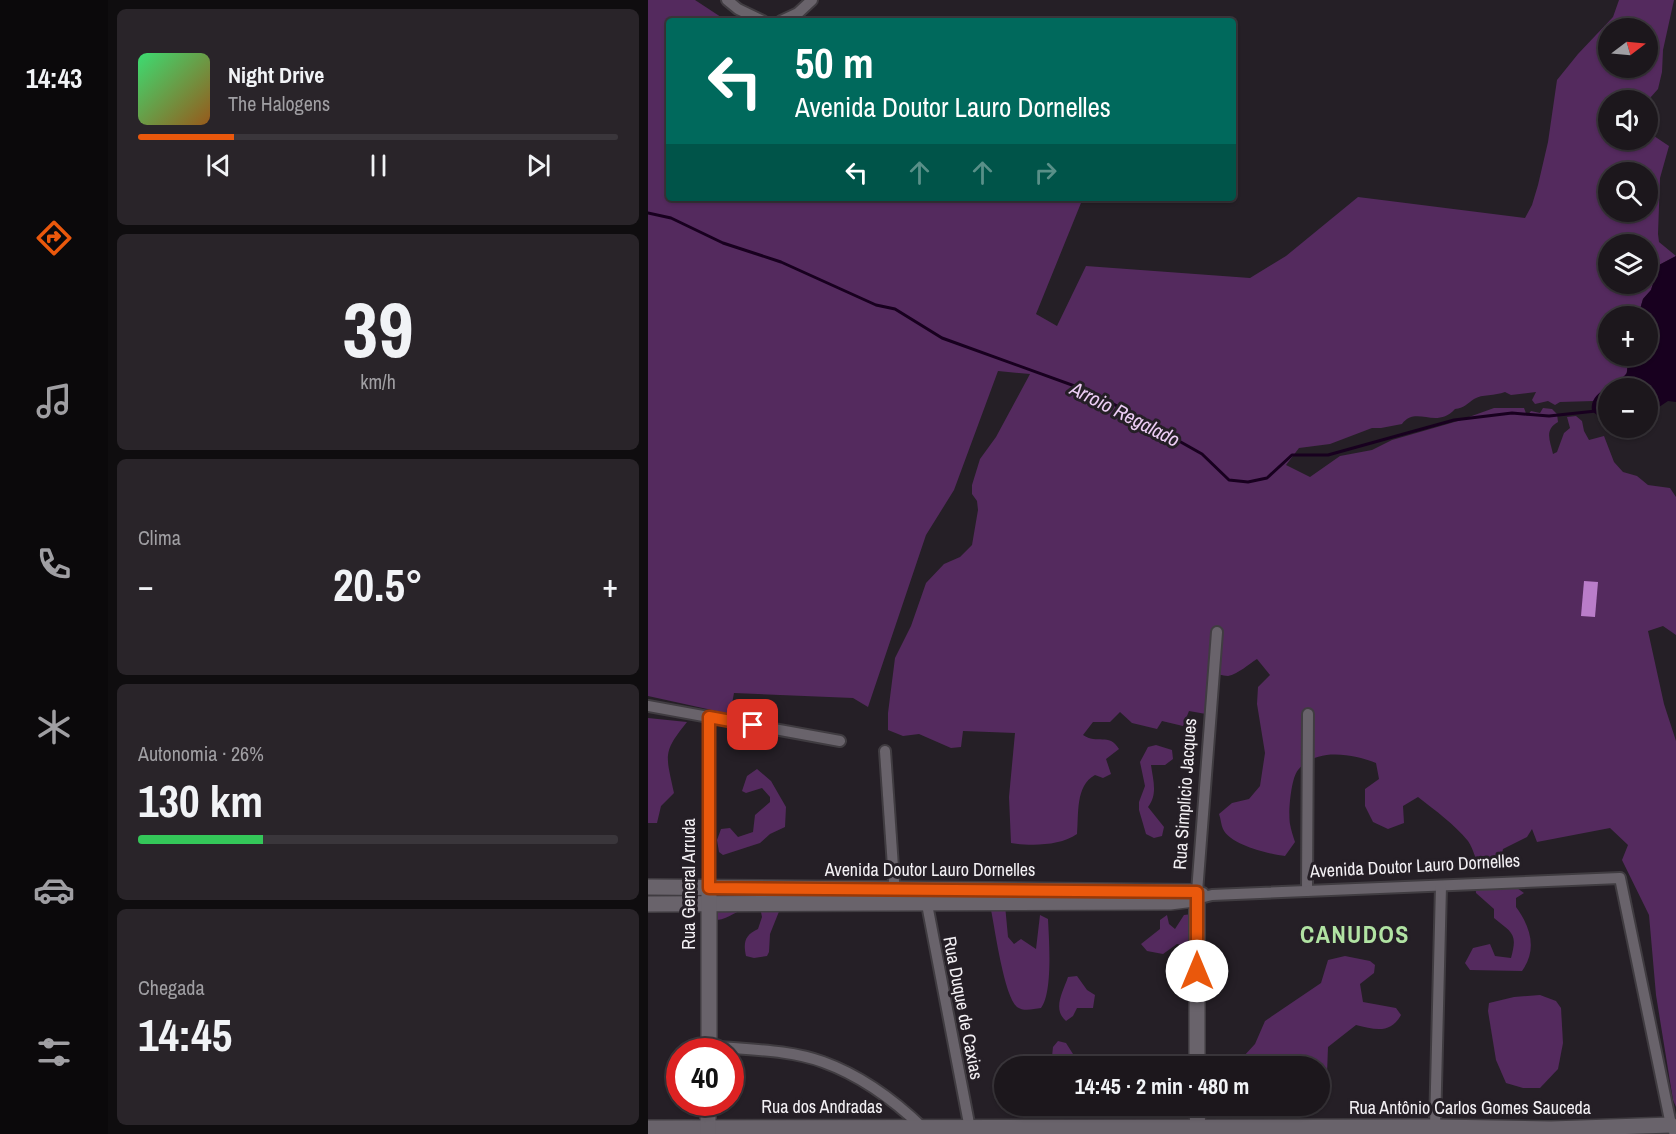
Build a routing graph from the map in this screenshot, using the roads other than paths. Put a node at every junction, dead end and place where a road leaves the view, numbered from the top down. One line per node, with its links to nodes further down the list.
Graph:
1 (727, 0): 3 (street)
2 (812, 0): 4 (street)
3 (757, 18)
4 (787, 18)
5 (1217, 632): 16 (street, Rua Simplicio Jacques)
6 (648, 706): 8 (street)
7 (1308, 714): 13 (street)
8 (709, 717): 9 (street); 14 (street, Rua General Arruda)
9 (840, 741)
10 (885, 751): 17 (street)
11 (1441, 886): 13 (street, Avenida Doutor Lauro Dornelles); 24 (street); 28 (street, Avenida Doutor Lauro Dornelles)
12 (648, 887): 14 (street, Avenida Doutor Lauro Dornelles)
13 (1307, 891): 16 (street, Avenida Doutor Lauro Dornelles)
14 (709, 895): 17 (street, Avenida Doutor Lauro Dornelles); 18 (street, Avenida Doutor Lauro Dornelles); 19 (street, Rua General Arruda)
15 (926, 895): 16 (street, Avenida Doutor Lauro Dornelles); 17 (street, Avenida Doutor Lauro Dornelles); 29 (street, Rua Duque de Caxias)
16 (1202, 895): 21 (street, Rua Simplicio Jacques)
17 (895, 896)
18 (648, 904)
19 (709, 1038)
20 (744, 1051): 26 (street)
21 (1197, 1056)
22 (1197, 1116): 30 (street)
23 (888, 1127): 26 (street, Rua dos Andradas); 27 (street, Rua dos Andradas); 32 (street)
24 (1435, 1127): 30 (street, Rua Antônio Carlos Gomes Sauceda); 31 (street, Rua Antônio Carlos Gomes Sauceda)
25 (648, 1128): 27 (street, Rua dos Andradas)
26 (923, 1128): 29 (street, Rua dos Andradas)
27 (708, 1130)
28 (1673, 1130): 31 (street, Rua Antônio Carlos Gomes Sauceda)
29 (970, 1131): 30 (street, Rua Antônio Carlos Gomes Sauceda)
30 (1198, 1131)
31 (1551, 1132)
32 (903, 1134)

